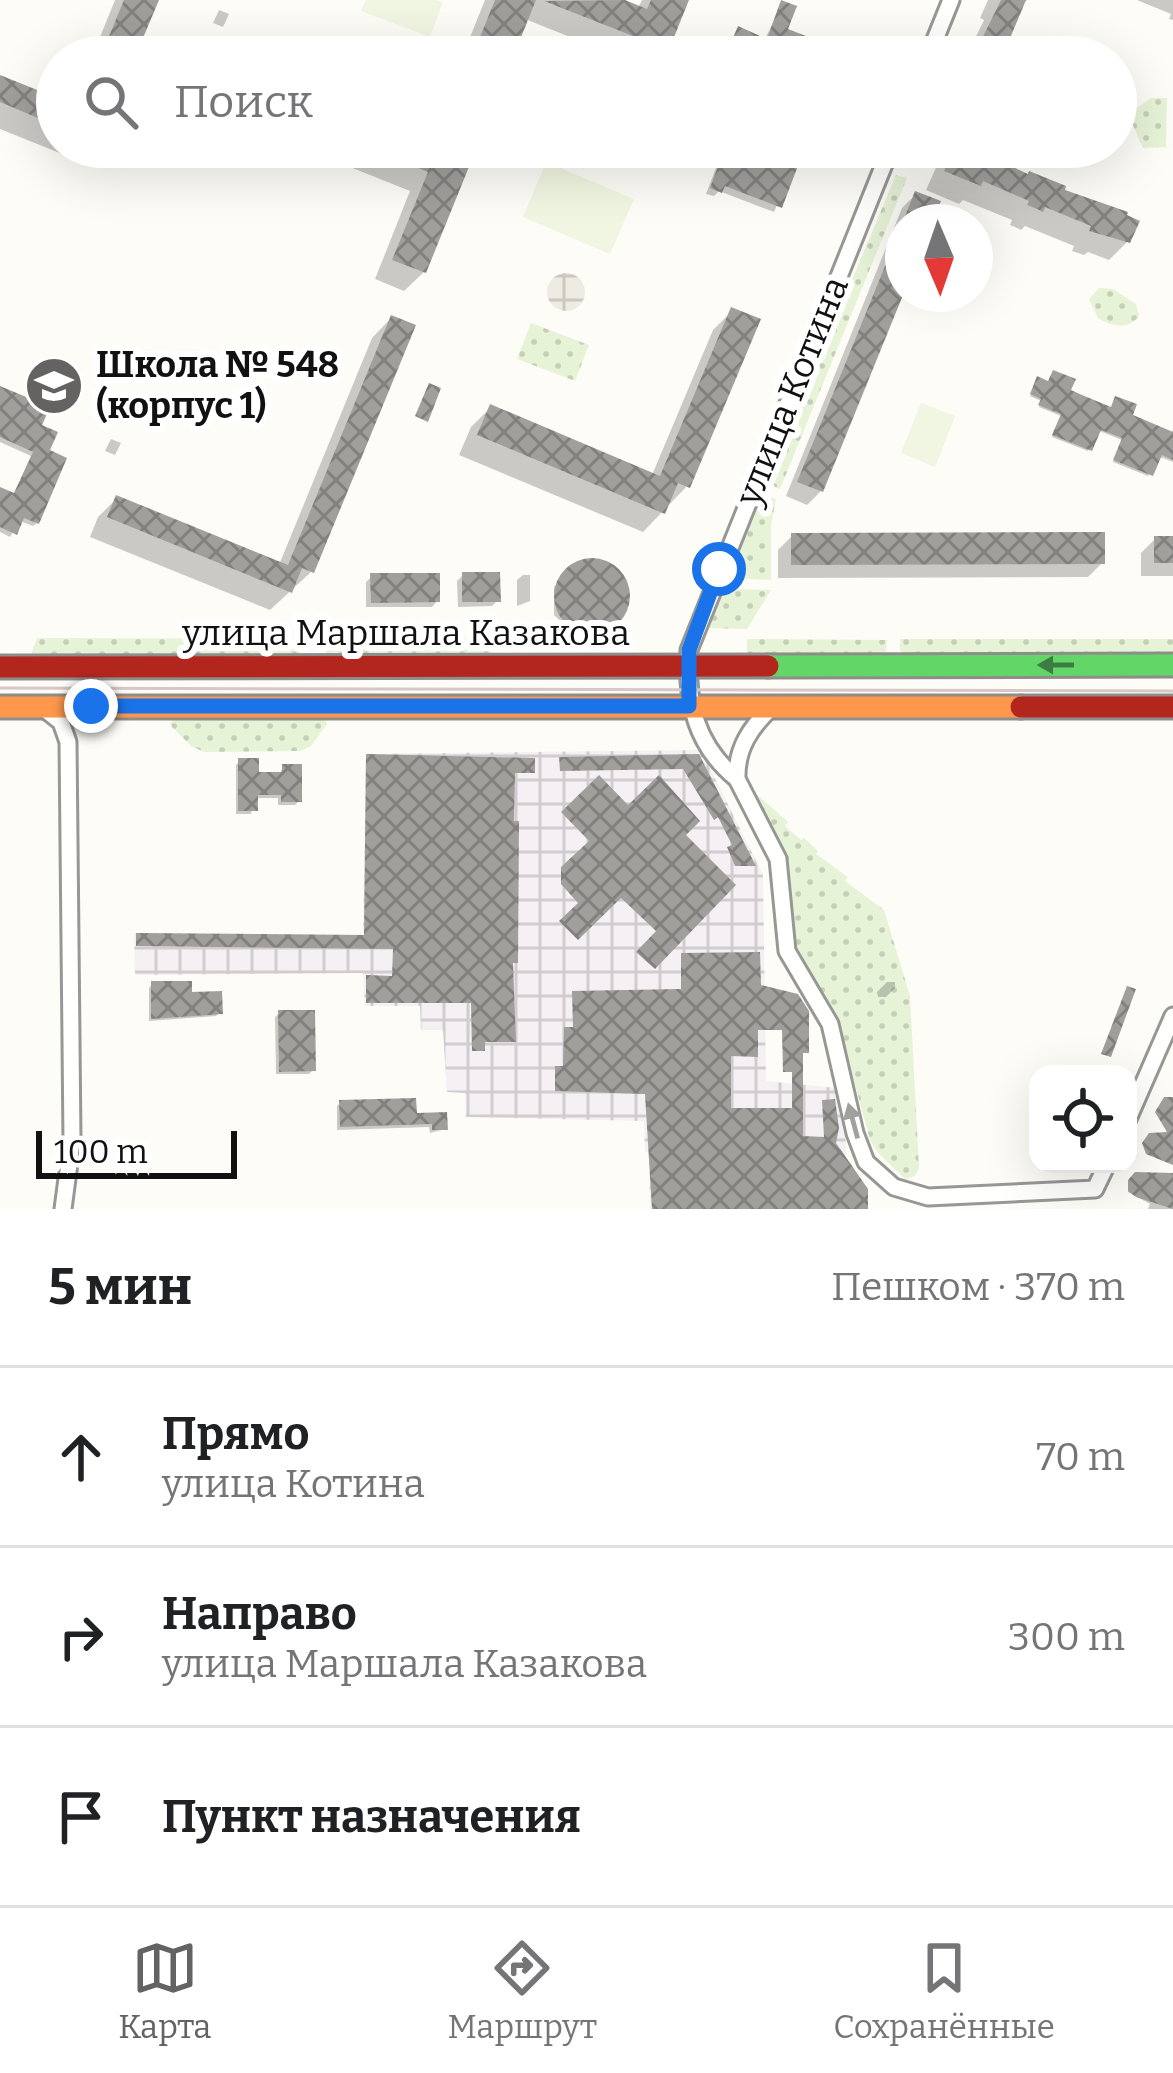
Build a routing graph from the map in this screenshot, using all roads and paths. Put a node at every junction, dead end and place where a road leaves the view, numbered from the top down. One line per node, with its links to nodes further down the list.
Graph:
1 (951, 0): 2 (street)
2 (936, 36)
3 (882, 168): 5 (street, улица Котина)
4 (1173, 664): 5 (main road, улица Маршала Казакова, one-way to 5)
5 (688, 666): 6 (main road, улица Маршала Казакова); 10 (street, улица Котина)
6 (0, 667)
7 (0, 706): 8 (main road, улица Маршала Казакова)
8 (42, 706): 9 (main road, улица Маршала Казакова); 13 (street)
9 (91, 706): 10 (main road, улица Маршала Казакова); 13 (street)
10 (689, 706): 11 (main road, улица Маршала Казакова); 14 (street)
11 (772, 706): 12 (main road, улица Маршала Казакова); 14 (street)
12 (1173, 707)
13 (68, 742): 18 (street)
14 (737, 778): 17 (street, one-way to 14)
15 (1173, 1016): 16 (street)
16 (1137, 1098)
17 (1103, 1173)
18 (63, 1209)

